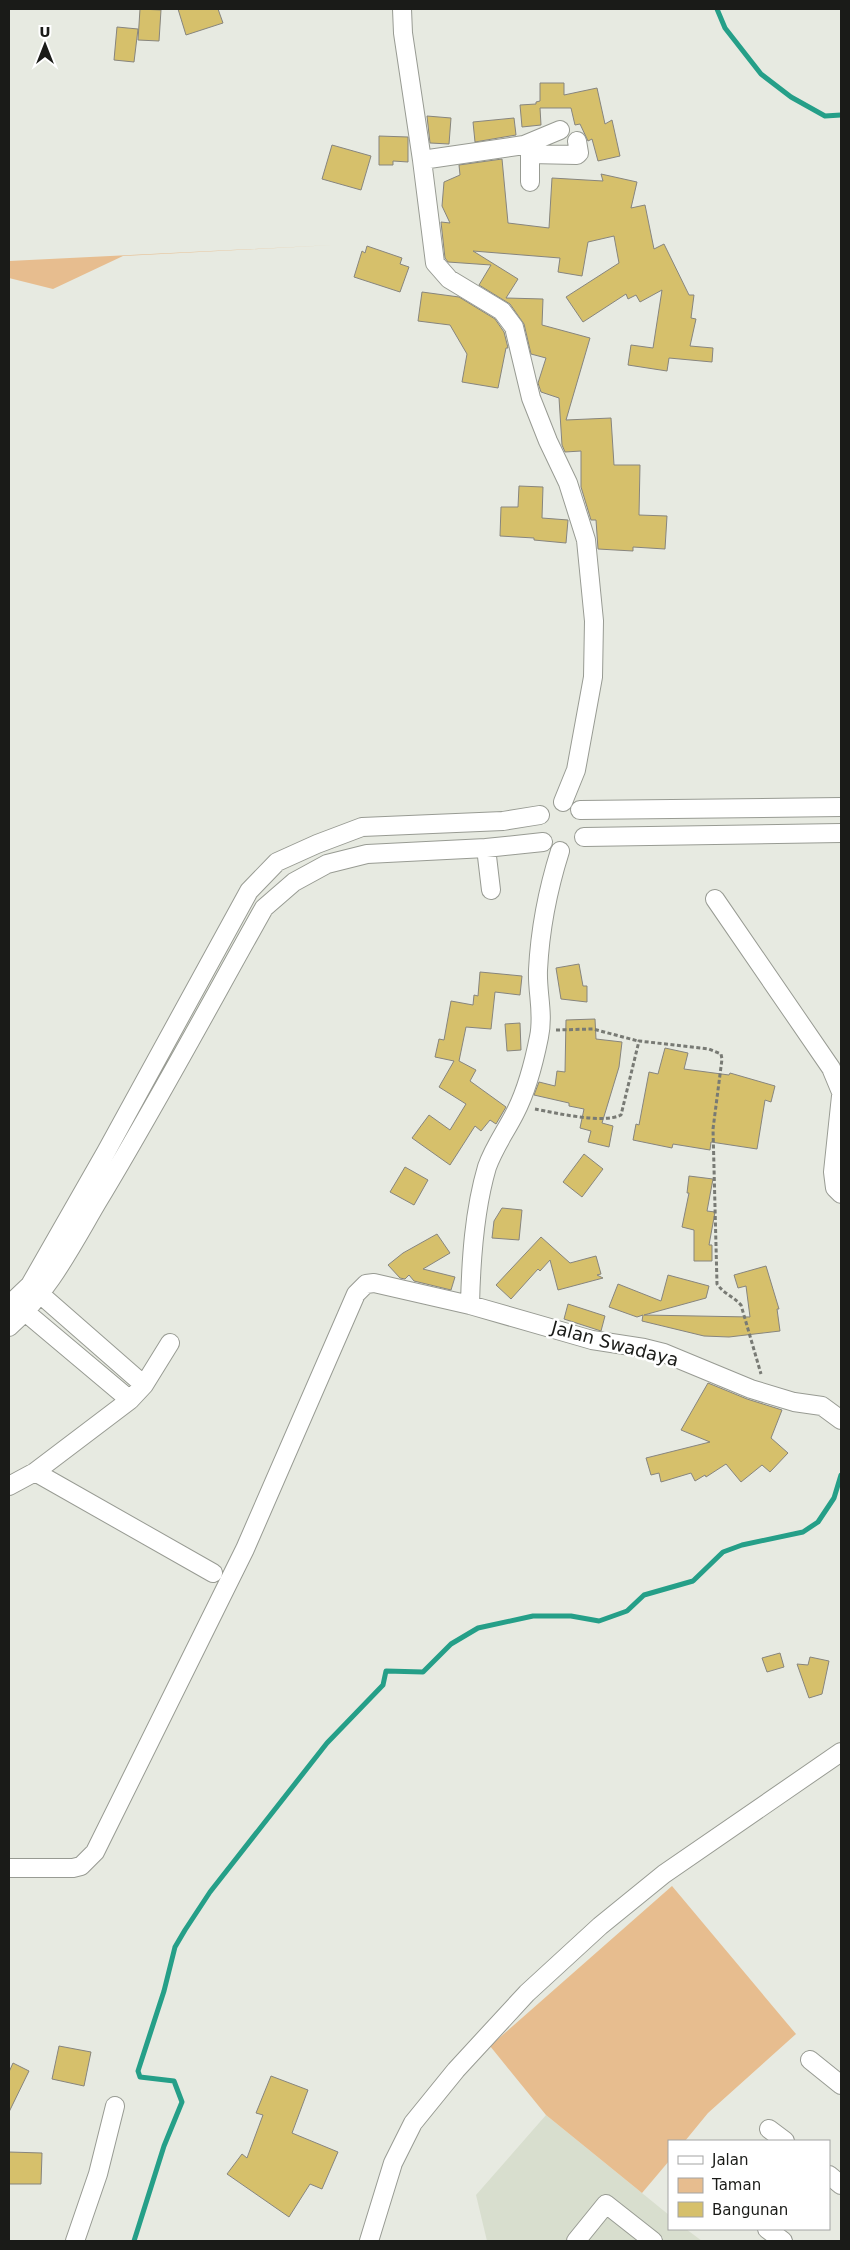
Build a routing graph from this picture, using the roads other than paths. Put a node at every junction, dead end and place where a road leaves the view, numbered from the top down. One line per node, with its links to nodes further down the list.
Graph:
1 (402, 9): 5 (street)
2 (560, 130): 4 (street)
3 (577, 141): 4 (street)
4 (530, 149): 5 (street); 6 (street)
5 (422, 160): 7 (street)
6 (530, 182)
7 (563, 802): 9 (street); 10 (street)
8 (841, 807): 9 (street)
9 (580, 810): 12 (street)
10 (540, 816): 13 (street); 20 (street)
11 (841, 833): 12 (street)
12 (584, 837): 15 (street)
13 (543, 842): 14 (street); 15 (street)
14 (486, 848): 16 (street); 21 (street)
15 (560, 851): 24 (street)
16 (491, 890)
17 (715, 899): 18 (street)
18 (841, 1092)
19 (841, 1096): 22 (street)
20 (106, 1152): 21 (street); 23 (street)
21 (122, 1162): 23 (street)
22 (841, 1194)
23 (34, 1290): 25 (street); 28 (street)
24 (470, 1305): 30 (street, Jalan Swadaya); 35 (street, Jalan Swadaya)
25 (16, 1306): 26 (street); 29 (street)
26 (9, 1327)
27 (170, 1343): 28 (street)
28 (144, 1384): 29 (street)
29 (130, 1400): 31 (street)
30 (840, 1418)
31 (35, 1472): 32 (street); 33 (street)
32 (9, 1486)
33 (213, 1573)
34 (841, 1752): 45 (street)
35 (9, 1868)
36 (810, 2060): 37 (street)
37 (841, 2085)
38 (115, 2106): 44 (street)
39 (769, 2129): 40 (street)
40 (783, 2140)
41 (830, 2177): 42 (street)
42 (841, 2185)
43 (768, 2230): 48 (street)
44 (75, 2241)
45 (369, 2241)
46 (576, 2241): 47 (street)
47 (653, 2241)
48 (783, 2241)

